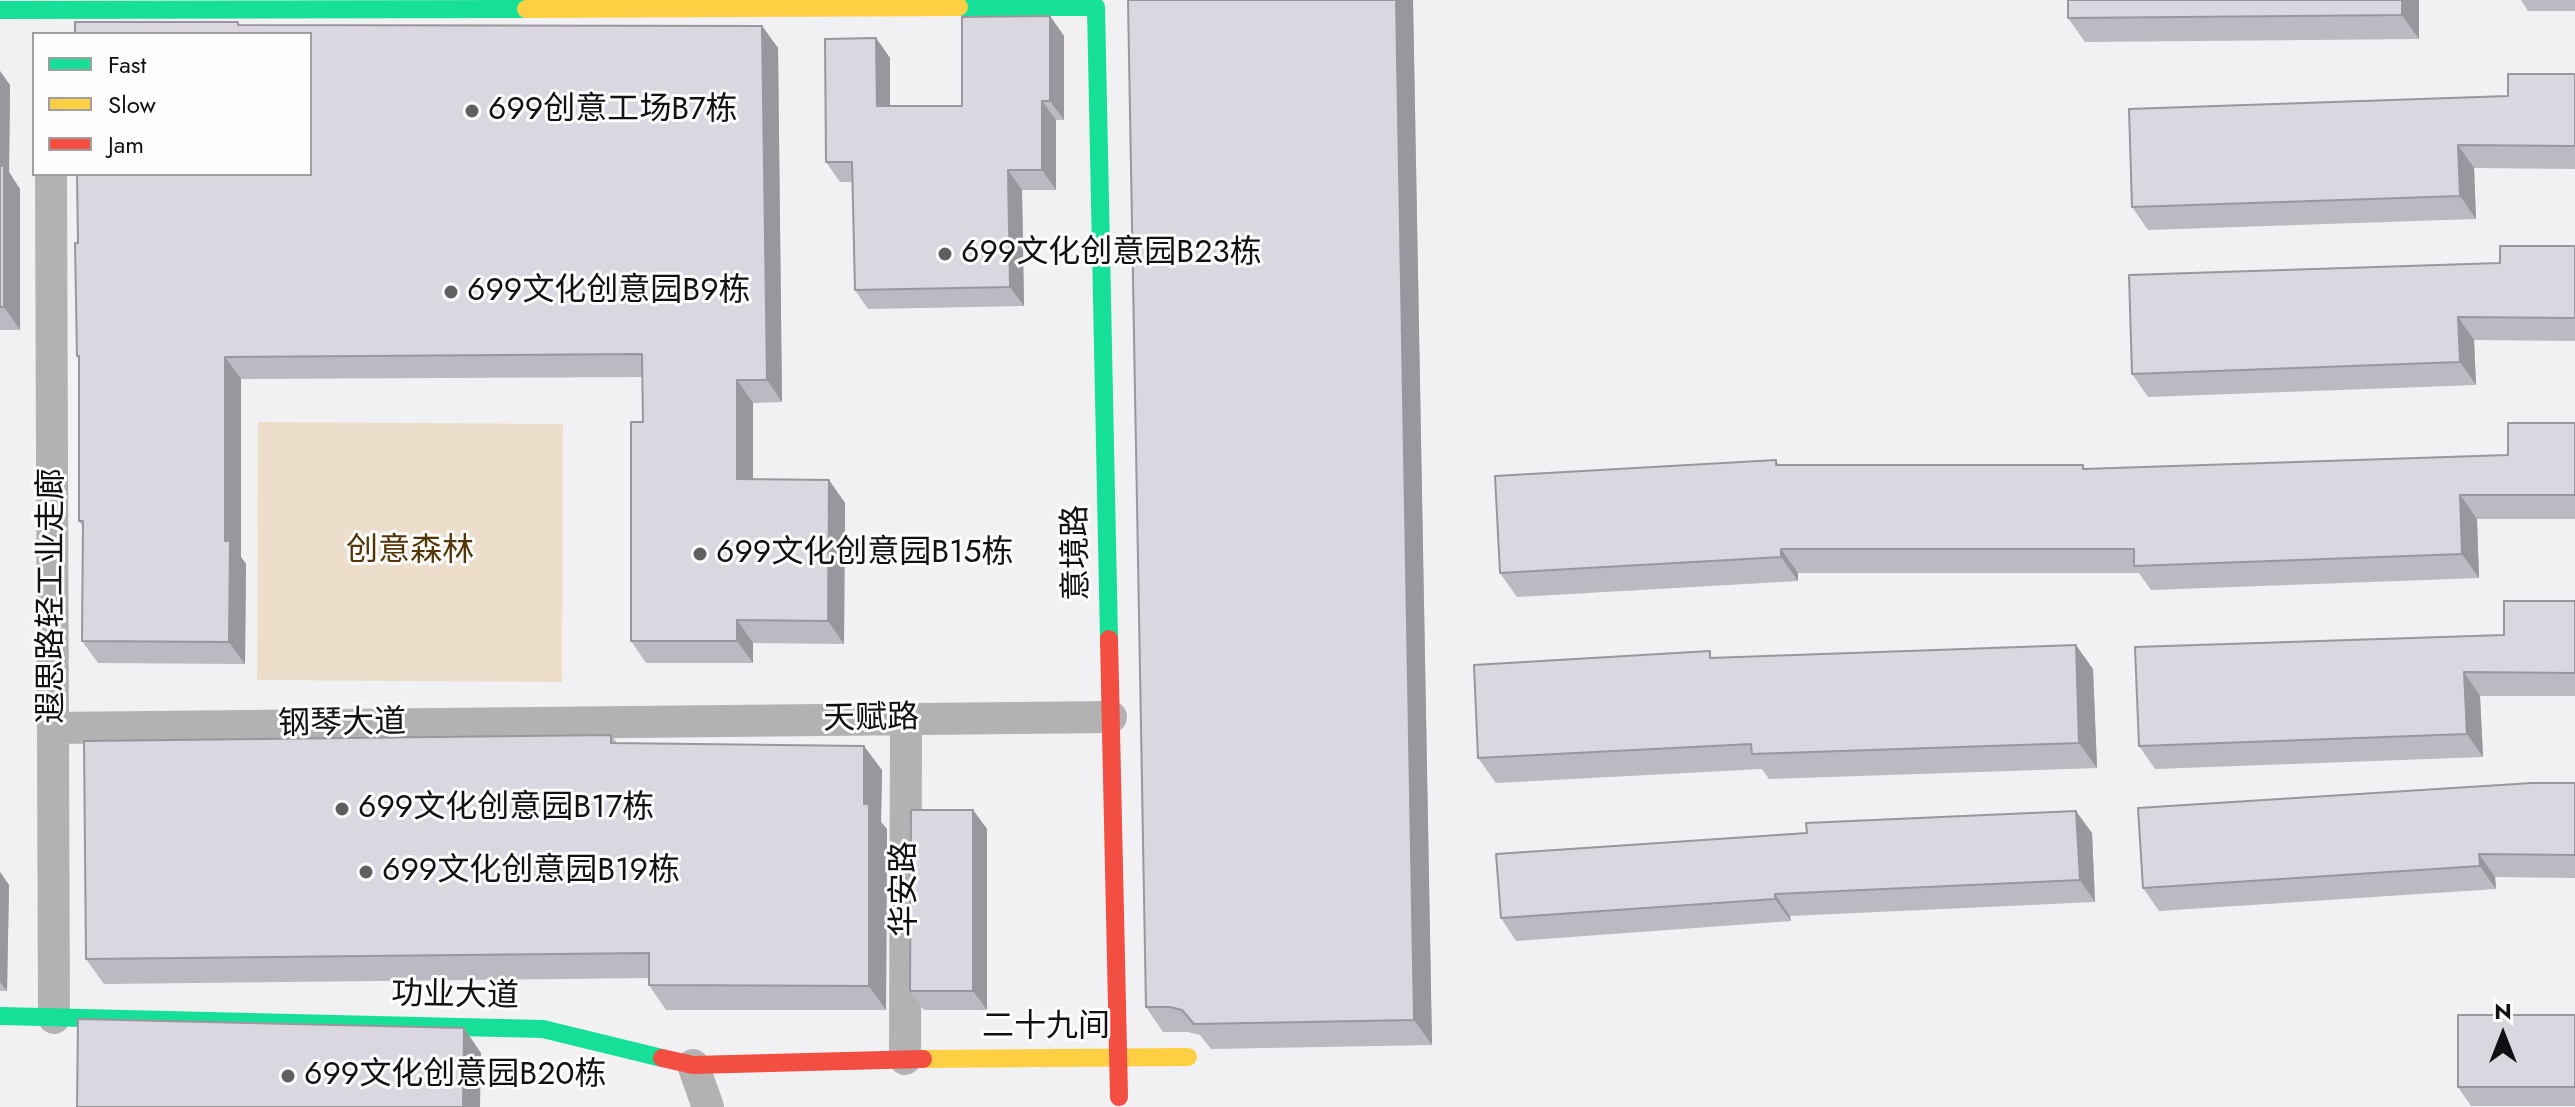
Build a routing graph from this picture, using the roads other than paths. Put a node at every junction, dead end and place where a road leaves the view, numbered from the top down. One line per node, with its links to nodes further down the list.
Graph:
1 (483, 4): 3 (street); 5 (street, 意境路)
2 (0, 10): 3 (street)
3 (51, 22)
4 (51, 176): 8 (street, 遐思路轻工业走廊)
5 (1111, 717): 6 (street, 天赋路); 11 (street, 意境路)
6 (906, 720): 7 (street, 天赋路); 13 (street, 华安路)
7 (631, 723): 8 (street, 钢琴大道)
8 (54, 728): 10 (street, 遐思路轻工业走廊)
9 (0, 1016): 10 (street, 功业大道)
10 (54, 1018): 14 (street, 功业大道)
11 (1118, 1057): 12 (street, 二十九间); 13 (street, 二十九间); 15 (street, 意境路)
12 (1188, 1057)
13 (905, 1059): 14 (street, 功业大道)
14 (693, 1065): 16 (street)
15 (1119, 1097)
16 (708, 1107)

